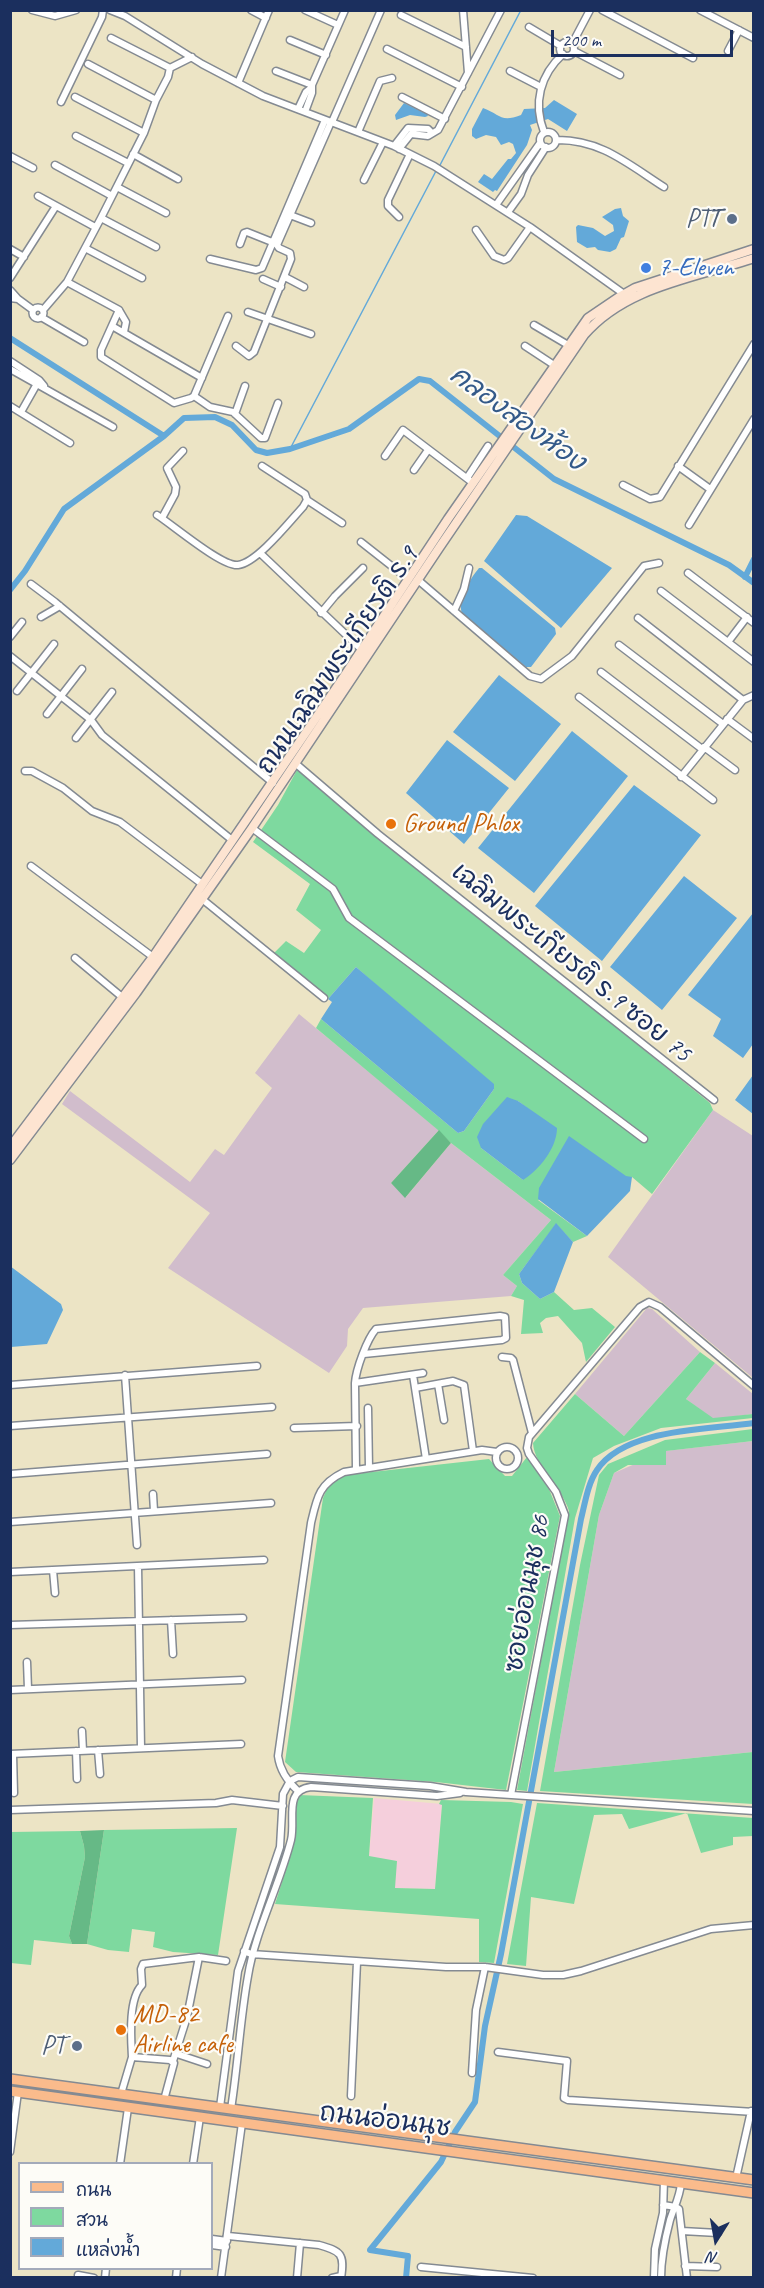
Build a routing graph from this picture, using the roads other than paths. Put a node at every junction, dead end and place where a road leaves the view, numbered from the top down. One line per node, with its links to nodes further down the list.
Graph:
1 (32, 10): 2 (street)
2 (76, 10)
3 (103, 10): 46 (street)
4 (110, 10): 30 (street)
5 (251, 10): 16 (street)
6 (269, 10): 16 (street)
7 (305, 10): 17 (street)
8 (345, 10): 17 (street)
9 (381, 10): 49 (street)
10 (463, 10): 24 (street)
11 (501, 10): 36 (street)
12 (590, 10): 25 (street)
13 (602, 10): 31 (street)
14 (700, 10): 19 (street)
15 (401, 15): 24 (street)
16 (266, 18): 39 (street)
17 (338, 25): 29 (street)
18 (529, 27): 23 (street)
19 (739, 30): 21 (street); 27 (street)
20 (111, 38): 33 (street)
21 (753, 38)
22 (290, 40): 29 (street)
23 (561, 46): 25 (street); 28 (street)
24 (465, 47): 36 (street)
25 (573, 47): 28 (street); 37 (street)
26 (387, 49): 41 (street)
27 (728, 51)
28 (563, 54): 42 (street)
29 (326, 55): 40 (street)
30 (192, 57): 33 (street); 39 (street)
31 (693, 58)
32 (88, 64): 45 (street)
33 (170, 68): 45 (street)
34 (276, 71): 40 (street)
35 (510, 71): 42 (street)
36 (468, 73): 41 (street)
37 (620, 75)
38 (392, 78): 50 (street)
39 (238, 83): 47 (street)
40 (312, 87): 47 (street)
41 (462, 87): 48 (street)
42 (541, 87): 51 (street)
43 (75, 97): 52 (street)
44 (402, 97): 48 (street)
45 (156, 100): 52 (street)
46 (61, 102)
47 (302, 111): 49 (street)
48 (445, 119): 57 (street)
49 (329, 121): 50 (street); 75 (street); 82 (street)
50 (358, 132): 55 (street)
51 (544, 132): 54 (street); 56 (street)
52 (144, 133): 58 (street)
53 (76, 136): 61 (street)
54 (556, 140): 56 (street); 68 (street)
55 (384, 142): 57 (street); 66 (street)
56 (543, 145): 64 (street)
57 (396, 147): 59 (street)
58 (133, 154): 61 (street); 65 (street)
59 (410, 154): 71 (street); 76 (street)
60 (10, 156): 63 (street)
61 (128, 163): 67 (street)
62 (55, 165): 70 (street)
63 (33, 168)
64 (525, 173): 71 (street); 73 (street)
65 (178, 179)
66 (364, 180)
67 (117, 187): 70 (street); 74 (street)
68 (664, 187)
69 (38, 196): 72 (street)
70 (112, 196): 77 (street)
71 (496, 205): 73 (street)
72 (56, 206): 79 (street); 88 (street)
73 (508, 212): 80 (street)
74 (166, 213)
75 (290, 215): 78 (street); 91 (street)
76 (399, 217)
77 (101, 218): 79 (street); 84 (street)
78 (311, 223)
79 (95, 227): 85 (street)
80 (530, 227): 81 (street); 99 (street)
81 (476, 230)
82 (272, 242): 83 (street); 90 (street)
83 (240, 244)
84 (156, 247)
85 (85, 248): 93 (street); 95 (street)
86 (10, 249): 88 (street)
87 (753, 249): 99 (main road, ถนนเฉลิมพระเกียรติ ร.9)
88 (24, 257): 92 (street)
89 (753, 258): 99 (main road, ถนนเฉลิมพระเกียรติ ร.9)
90 (210, 259)
91 (285, 277): 96 (street); 97 (street)
92 (10, 278)
93 (142, 278)
94 (263, 279): 96 (street)
95 (67, 282): 101 (street); 103 (street)
96 (281, 287): 105 (street)
97 (304, 287)
98 (10, 290): 100 (street)
99 (627, 296): 112 (main road, ถนนเฉลิมพระเกียรติ ร.9); 124 (main road, ถนนเฉลิมพระเกียรติ ร.9)
100 (14, 299): 103 (street)
101 (119, 310): 106 (street); 108 (street)
102 (248, 312): 105 (street)
103 (42, 314): 110 (street)
104 (228, 315): 118 (street)
105 (268, 319): 109 (street); 113 (street)
106 (112, 326): 108 (street); 121 (street)
107 (534, 326): 112 (street)
108 (124, 332): 118 (street)
109 (311, 334)
110 (84, 342)
111 (753, 344): 135 (street)
112 (567, 345): 116 (main road, ถนนเฉลิมพระเกียรติ ร.9)
113 (236, 346)
114 (525, 346): 116 (street)
115 (10, 361): 119 (street)
116 (554, 365): 124 (main road, ถนนเฉลิมพระเกียรติ ร.9)
117 (10, 369): 119 (street)
118 (202, 378): 121 (street)
119 (38, 382): 125 (street); 128 (street)
120 (245, 387): 126 (street)
121 (194, 396): 126 (street)
122 (278, 402): 126 (street)
123 (10, 406): 125 (street)
124 (528, 410): 137 (main road, ถนนเฉลิมพระเกียรติ ร.9)
125 (21, 412): 129 (street)
126 (235, 414)
127 (753, 419): 140 (street)
128 (113, 427)
129 (70, 443)
130 (488, 446): 138 (street)
131 (428, 450): 133 (street); 136 (street); 138 (street)
132 (183, 451): 145 (street)
133 (385, 456)
134 (262, 466): 141 (street)
135 (678, 466): 139 (street); 140 (street)
136 (414, 470)
137 (488, 470): 138 (main road, ถนนเฉลิมพระเกียรติ ร.9); 150 (main road, ถนนเฉลิมพระเกียรติ ร.9)
138 (470, 481): 150 (main road, ถนนเฉลิมพระเกียรติ ร.9)
139 (623, 485)
140 (710, 489): 143 (street)
141 (306, 497): 142 (street); 145 (street)
142 (342, 523)
143 (689, 525)
144 (361, 542): 150 (street)
145 (260, 553): 155 (street)
146 (659, 563): 154 (street)
147 (363, 568): 155 (street)
148 (470, 568): 154 (street)
149 (688, 573): 157 (street)
150 (413, 580): 154 (street); 165 (main road, ถนนเฉลิมพระเกียรติ ร.9); 183 (main road, ถนนเฉลิมพระเกียรติ ร.9)
151 (31, 584): 153 (street)
152 (661, 591): 162 (street)
153 (60, 606): 156 (street); 187 (street)
154 (454, 611)
155 (321, 613): 165 (street)
156 (41, 617)
157 (747, 617): 160 (street); 162 (street)
158 (638, 618): 176 (street)
159 (22, 622): 161 (street)
160 (753, 622)
161 (10, 637)
162 (728, 642): 167 (street)
163 (54, 644): 169 (street)
164 (619, 645): 179 (street)
165 (362, 650): 187 (main road, ถนนเฉลิมพระเกียรติ ร.9)
166 (10, 656): 169 (street)
167 (753, 662)
168 (82, 669): 174 (street)
169 (32, 671): 171 (street); 174 (street)
170 (601, 672): 182 (street)
171 (18, 691)
172 (112, 692): 178 (street)
173 (753, 695): 176 (street)
174 (62, 696): 177 (street); 178 (street)
175 (579, 698): 186 (street)
176 (743, 700): 179 (street)
177 (47, 714)
178 (91, 720): 180 (street); 190 (street)
179 (725, 721): 181 (street); 182 (street)
180 (76, 738)
181 (753, 739)
182 (703, 748): 184 (street); 186 (street)
183 (295, 763): 189 (main road, ถนนเฉลิมพระเกียรติ ร.9); 198 (street, เฉลิมพระเกียรติ ร.9 ซอย 75)
184 (735, 770)
185 (25, 771): 192 (street)
186 (681, 777): 188 (street)
187 (273, 783): 190 (main road, ถนนเฉลิมพระเกียรติ ร.9)
188 (713, 800)
189 (252, 828): 193 (main road, ถนนเฉลิมพระเกียรติ ร.9); 199 (street)
190 (232, 840): 192 (main road, ถนนเฉลิมพระเกียรติ ร.9)
191 (32, 866): 194 (street)
192 (202, 884): 194 (main road, ถนนเฉลิมพระเกียรติ ร.9)
193 (202, 899): 197 (street); 201 (main road, ถนนเฉลิมพระเกียรติ ร.9)
194 (153, 957): 196 (main road, ถนนเฉลิมพระเกียรติ ร.9)
195 (75, 958): 196 (street)
196 (122, 997): 200 (main road, ถนนเฉลิมพระเกียรติ ร.9)
197 (324, 998)
198 (714, 1100)
199 (644, 1138)
200 (10, 1147)
201 (10, 1160)
202 (364, 1354): 202 (street); 208 (street)
203 (502, 1357): 220 (street, ซอยอ่อนนุช 86)
204 (256, 1366): 206 (street)
205 (423, 1373): 207 (street)
206 (125, 1375): 210 (street); 215 (street)
207 (413, 1375): 208 (street); 212 (street)
208 (355, 1383): 218 (street)
209 (438, 1384): 212 (street); 216 (street); 221 (street)
210 (10, 1385)
211 (753, 1386): 220 (street)
212 (415, 1388): 224 (street)
213 (272, 1407): 215 (street)
214 (368, 1408): 226 (street)
215 (128, 1417): 217 (street); 225 (street)
216 (444, 1420)
217 (10, 1426)
218 (357, 1426): 219 (street); 227 (street)
219 (294, 1428)
220 (532, 1433): 262 (street, ซอยอ่อนนุช 86)
221 (473, 1451): 222 (street); 224 (street)
222 (497, 1452)
223 (267, 1454): 225 (street)
224 (426, 1459): 226 (street)
225 (132, 1464): 228 (street); 232 (street)
226 (369, 1468): 227 (street)
227 (356, 1470): 258 (street)
228 (10, 1474)
229 (153, 1494): 231 (street)
230 (271, 1503): 231 (street)
231 (154, 1511): 232 (street)
232 (136, 1512): 233 (street); 234 (street)
233 (10, 1522)
234 (137, 1545)
235 (264, 1560): 236 (street)
236 (138, 1566): 237 (street); 242 (street)
237 (53, 1570): 238 (street); 239 (street)
238 (10, 1572)
239 (55, 1593)
240 (243, 1618): 241 (street)
241 (171, 1620): 242 (street); 244 (street)
242 (139, 1621): 243 (street); 247 (street)
243 (10, 1625)
244 (173, 1654)
245 (27, 1662): 248 (street)
246 (242, 1680): 247 (street)
247 (140, 1684): 248 (street); 252 (street)
248 (28, 1689): 249 (street)
249 (10, 1690)
250 (82, 1731): 254 (street)
251 (241, 1744): 252 (street)
252 (141, 1748): 253 (street)
253 (98, 1750): 254 (street); 256 (street)
254 (79, 1751): 255 (street); 257 (street)
255 (12, 1754): 261 (street)
256 (100, 1774)
257 (77, 1779)
258 (289, 1783): 259 (street); 260 (street); 263 (street)
259 (298, 1791): 260 (street); 268 (street)
260 (466, 1792): 262 (street)
261 (14, 1793)
262 (511, 1795): 265 (street)
263 (283, 1806): 264 (street); 267 (street)
264 (10, 1810)
265 (753, 1811)
266 (753, 1925): 272 (street)
267 (244, 1951): 268 (street); 284 (street)
268 (253, 1955): 271 (street); 286 (street)
269 (199, 1957): 270 (street); 274 (street); 275 (street)
270 (225, 1961)
271 (357, 1962): 272 (street); 282 (street)
272 (488, 1968): 278 (street)
273 (498, 2052): 287 (street)
274 (177, 2054): 276 (street); 277 (street)
275 (132, 2057): 276 (street); 281 (street)
276 (173, 2061): 283 (street)
277 (207, 2064)
278 (472, 2073)
279 (10, 2079): 281 (main road, ถนนอ่อนนุช)
280 (14, 2092): 285 (main road, ถนนอ่อนนุช); 292 (street)
281 (121, 2094): 283 (main road, ถนนอ่อนนุช)
282 (351, 2096)
283 (164, 2100): 284 (main road, ถนนอ่อนนุช)
284 (220, 2107): 286 (main road, ถนนอ่อนนุช); 289 (main road)
285 (128, 2108): 288 (main road, ถนนอ่อนนุช); 293 (street)
286 (231, 2109): 290 (main road); 295 (main road, ถนนอ่อนนุช)
287 (752, 2111): 295 (street)
288 (200, 2117): 289 (main road, ถนนอ่อนนุช); 294 (street)
289 (219, 2120): 290 (main road, ถนนอ่อนนุช)
290 (230, 2122): 291 (main road, ถนนอ่อนนุช)
291 (242, 2123): 296 (main road, ถนนอ่อนนุช); 305 (street)
292 (10, 2152)
293 (120, 2162)
294 (193, 2162)
295 (736, 2178): 297 (main road, ถนนอ่อนนุช)
296 (664, 2180): 298 (main road, ถนนอ่อนนุช); 300 (street)
297 (753, 2180)
298 (681, 2183): 299 (main road, ถนนอ่อนนุช); 301 (street)
299 (753, 2193)
300 (663, 2205): 301 (street); 308 (street)
301 (676, 2207): 302 (street); 308 (street)
302 (682, 2231): 303 (street); 309 (street)
303 (718, 2233)
304 (213, 2239): 305 (street)
305 (227, 2241): 306 (street); 307 (street); 315 (street)
306 (300, 2243): 316 (street); 318 (street)
307 (213, 2245)
308 (659, 2250): 320 (street); 321 (street)
309 (685, 2265): 311 (street); 322 (street)
310 (421, 2267): 312 (street)
311 (717, 2267)
312 (450, 2274): 319 (street)
313 (78, 2275): 314 (street)
314 (94, 2277)
315 (221, 2277)
316 (297, 2277)
317 (332, 2277): 318 (street)
318 (341, 2277)
319 (533, 2277)
320 (654, 2277)
321 (661, 2277)
322 (687, 2277)

